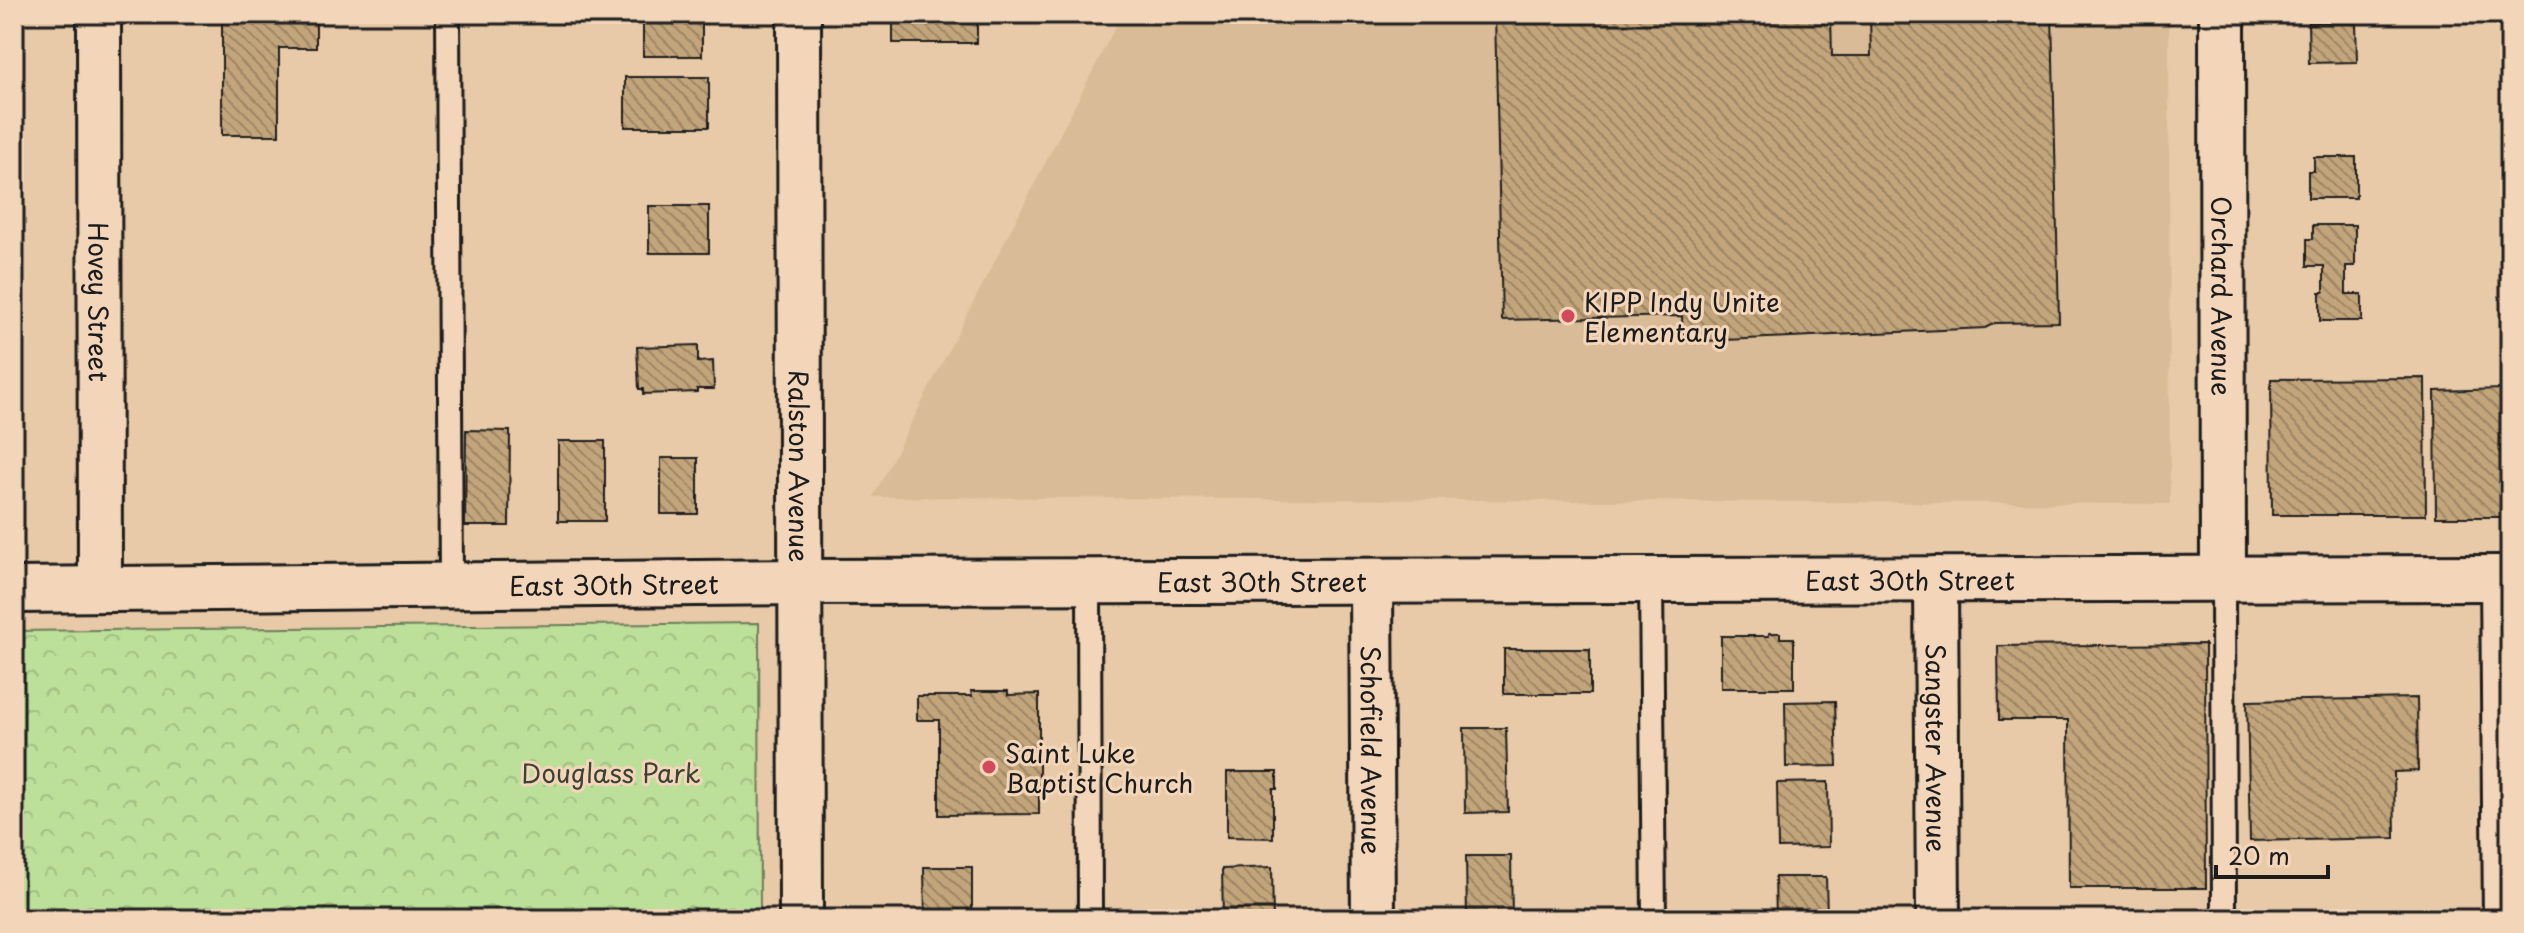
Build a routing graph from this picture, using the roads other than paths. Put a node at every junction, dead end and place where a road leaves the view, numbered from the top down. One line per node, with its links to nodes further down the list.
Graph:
1 (99, 14): 13 (street, Hovey Street)
2 (448, 14): 12 (lane)
3 (799, 14): 9 (street, Ralston Avenue)
4 (2222, 14): 7 (main road, Orchard Avenue)
5 (1936, 578): 7 (main road, East 30th Street); 8 (main road, East 30th Street); 19 (street, Sangster Avenue)
6 (2506, 578): 7 (main road, East 30th Street); 21 (street)
7 (2223, 579): 20 (lane)
8 (1651, 580): 11 (main road, East 30th Street); 18 (lane)
9 (799, 582): 10 (main road, East 30th Street); 12 (main road, East 30th Street); 15 (street, Ralston Avenue)
10 (1089, 582): 11 (main road, East 30th Street); 16 (lane)
11 (1371, 582): 17 (street, Schofield Avenue)
12 (451, 585): 13 (main road, East 30th Street)
13 (100, 589): 14 (main road, East 30th Street)
14 (14, 590)
15 (801, 919)
16 (1090, 919)
17 (1373, 919)
18 (1654, 919)
19 (1938, 919)
20 (2224, 919)
21 (2505, 919)

